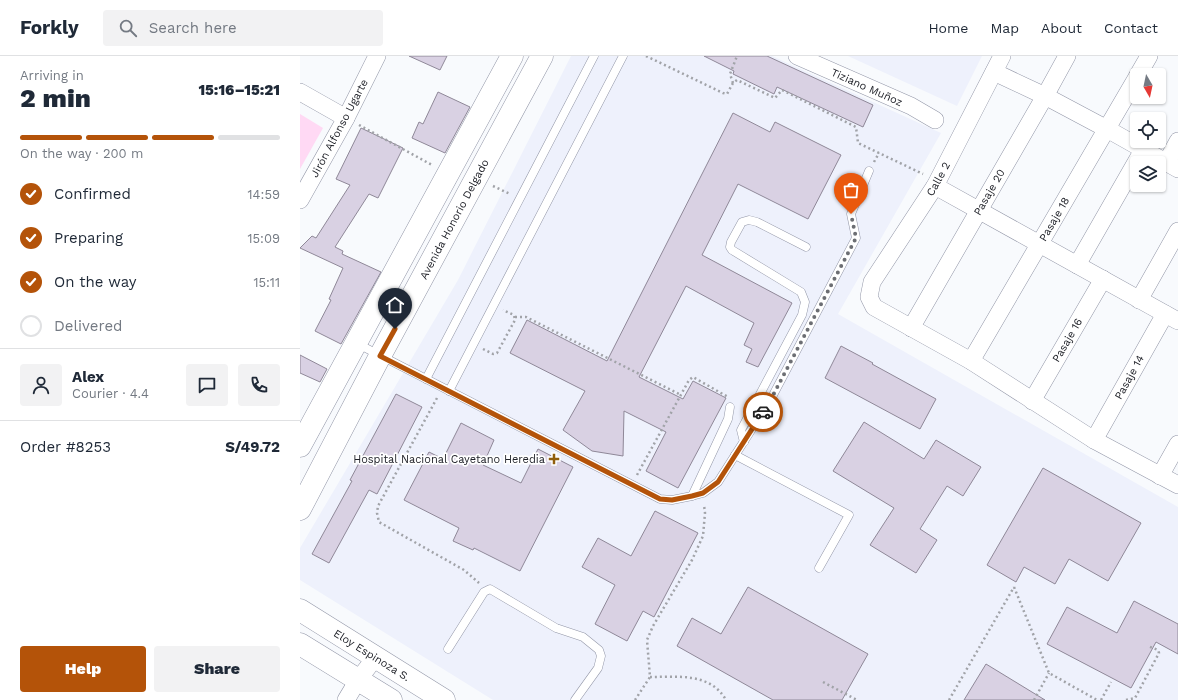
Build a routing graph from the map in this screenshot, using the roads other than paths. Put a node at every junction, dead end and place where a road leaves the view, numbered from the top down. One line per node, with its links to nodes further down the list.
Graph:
1 (377, 56): 15 (street, Jirón Alfonso Ugarte)
2 (512, 56): 33 (street)
3 (542, 56): 34 (street, Avenida Honorio Delgado)
4 (594, 56): 36 (lane)
5 (623, 56): 37 (lane)
6 (797, 56): 16 (street, Tiziano Muñoz)
7 (1002, 56): 11 (street, Calle 2)
8 (1067, 56): 14 (street, Pasaje 20)
9 (1149, 56): 10 (street, Pasaje 18)
10 (1142, 68)
11 (994, 72): 14 (street); 22 (street, Calle 2)
12 (1130, 90): 17 (street, Pasaje 18)
13 (300, 92): 15 (street)
14 (1045, 96): 17 (street); 24 (street, Pasaje 20)
15 (346, 118): 23 (street, Jirón Alfonso Ugarte)
16 (935, 120)
17 (1107, 129): 19 (street); 26 (street, Pasaje 18)
18 (1178, 141): 20 (street)
19 (1143, 150): 20 (street); 28 (street)
20 (1172, 166)
21 (869, 171): 41 (lane)
22 (936, 183): 24 (street); 32 (street, Calle 2)
23 (300, 200)
24 (979, 210): 26 (street); 32 (street, Pasaje 20)
25 (1178, 231): 30 (street)
26 (1040, 244): 28 (street); 35 (street, Pasaje 18)
27 (806, 247): 41 (lane)
28 (1077, 265): 29 (street)
29 (1103, 279): 30 (street); 38 (street, Pasaje 16)
30 (1139, 300): 31 (street)
31 (1171, 318): 40 (street, Pasaje 14)
32 (911, 328): 35 (street)
33 (356, 343): 34 (lane); 43 (street)
34 (380, 356): 36 (lane); 48 (street, Avenida Honorio Delgado)
35 (971, 361): 38 (street)
36 (426, 379): 37 (lane)
37 (446, 390): 47 (lane)
38 (1032, 401): 40 (street)
39 (730, 407): 47 (lane)
40 (1094, 440): 45 (street)
41 (744, 442): 44 (lane)
42 (1178, 444): 45 (street)
43 (300, 446)
44 (735, 455): 47 (lane); 49 (lane)
45 (1160, 476): 46 (street)
46 (1178, 486)
47 (692, 496)
48 (300, 509)
49 (819, 568)
50 (300, 610): 53 (street, Eloy Espinoza S.)
51 (300, 644): 54 (street)
52 (448, 649): 58 (lane)
53 (375, 658): 54 (street); 57 (street, Eloy Espinoza S.)
54 (358, 680): 55 (street); 56 (street)
55 (346, 700)
56 (391, 700)
57 (444, 700)
58 (575, 700)

